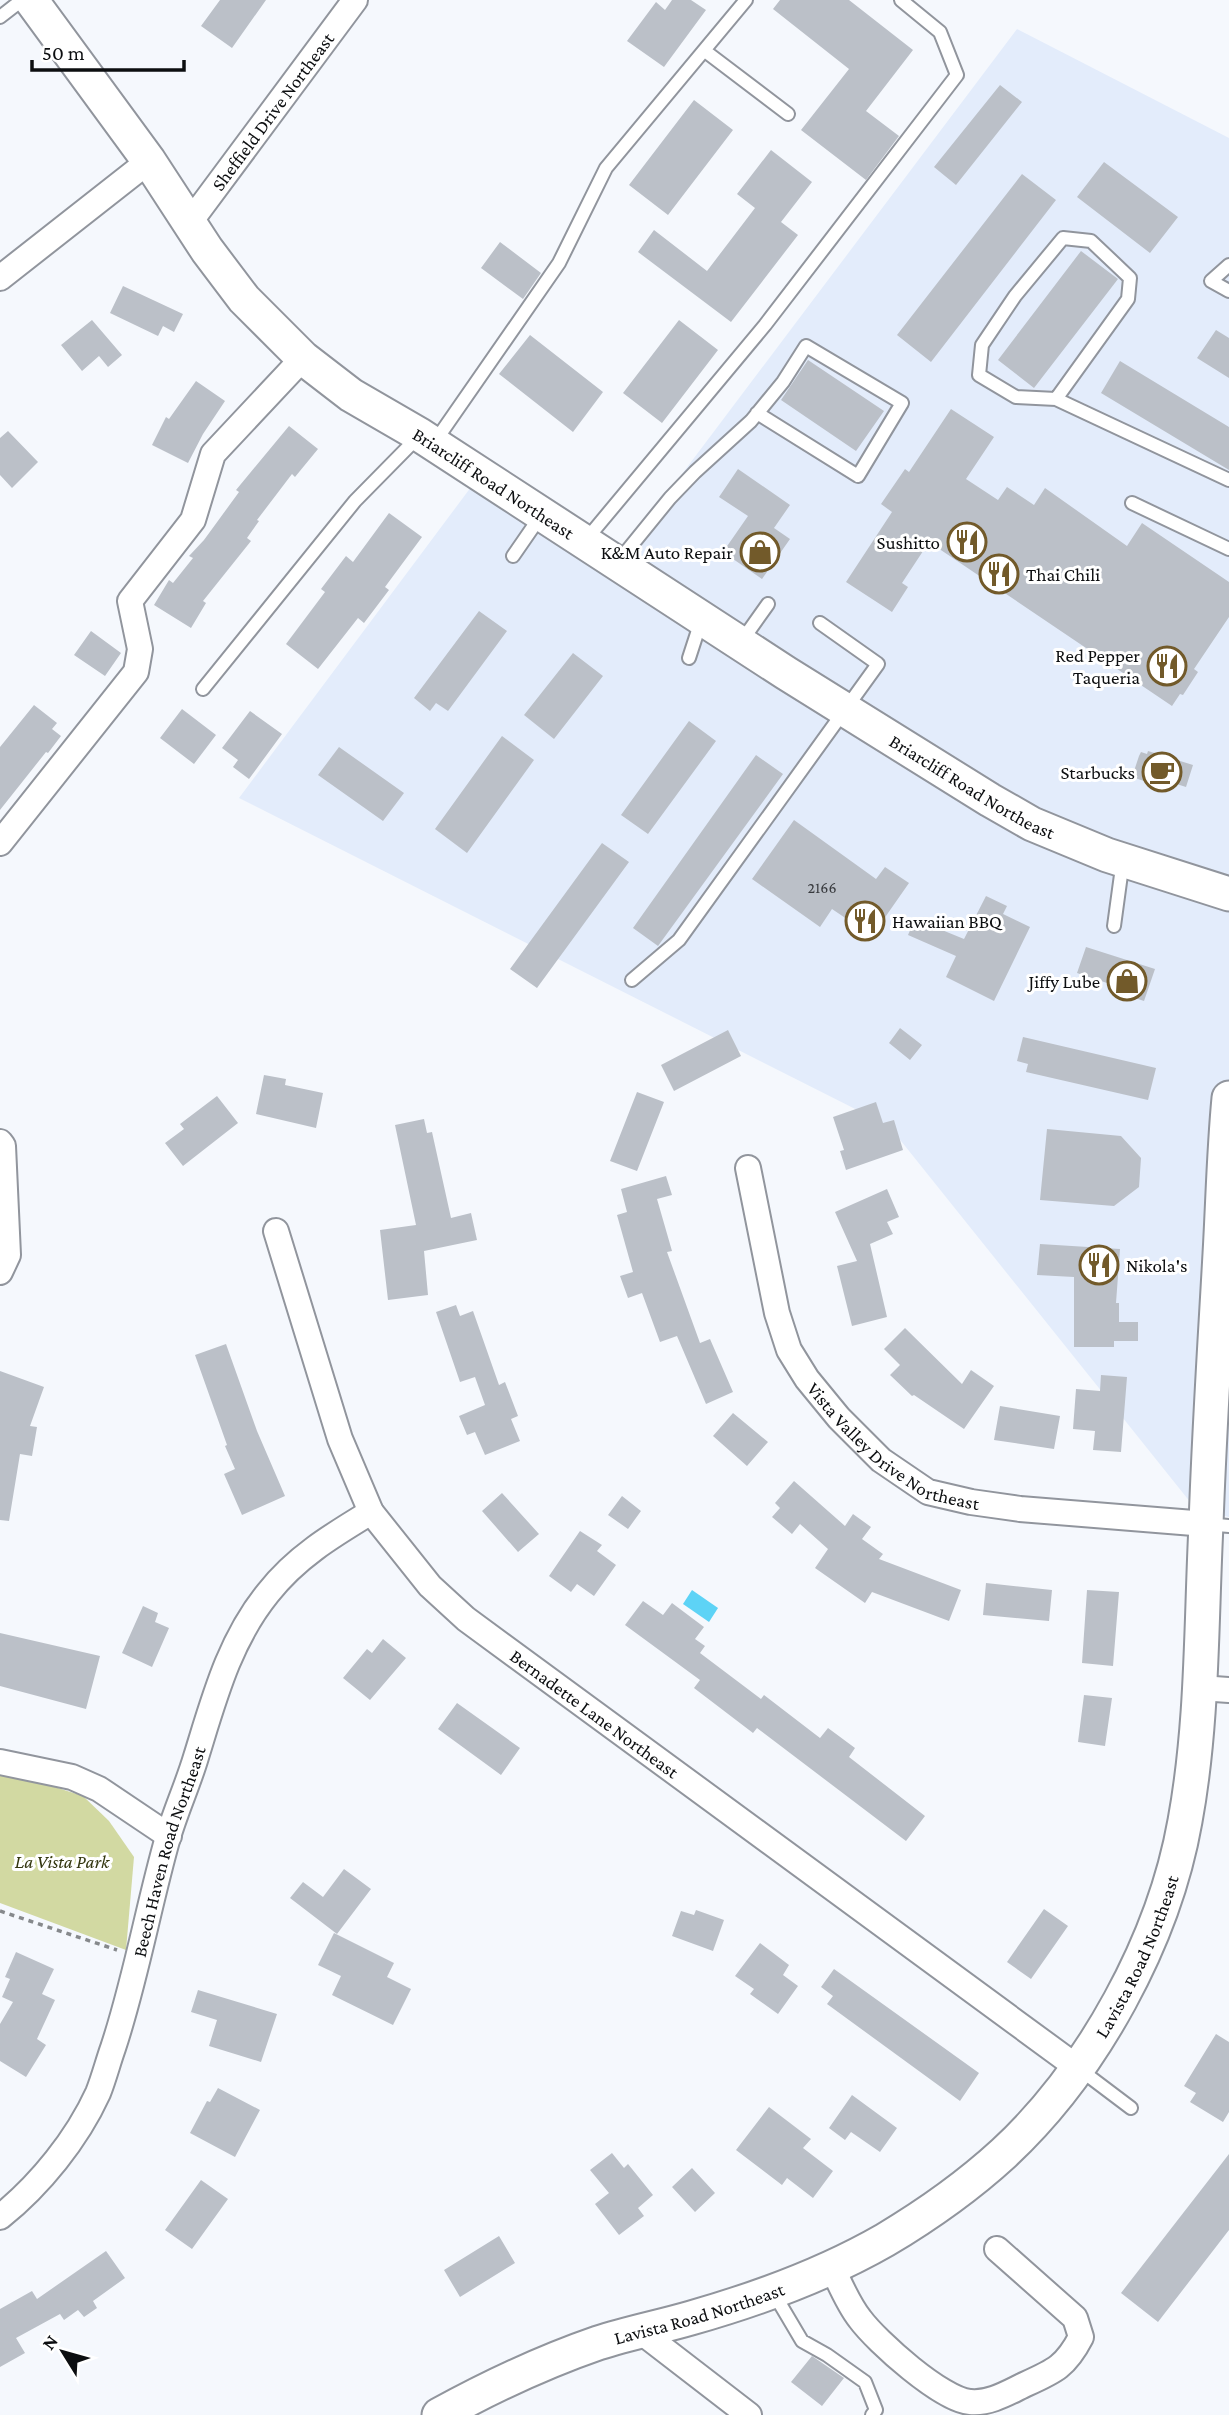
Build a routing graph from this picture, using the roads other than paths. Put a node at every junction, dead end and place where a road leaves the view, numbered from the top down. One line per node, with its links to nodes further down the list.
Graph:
1 (22, 0): 6 (lane)
2 (31, 0): 9 (main road, Briarcliff Road Northeast)
3 (355, 0): 10 (street, Sheffield Drive Northeast)
4 (746, 0): 7 (lane)
5 (901, 0): 21 (lane)
6 (0, 17)
7 (705, 51): 8 (lane); 17 (lane)
8 (788, 114)
9 (149, 161): 10 (main road, Briarcliff Road Northeast); 12 (street)
10 (190, 222): 14 (main road, Briarcliff Road Northeast)
11 (1229, 265): 13 (lane)
12 (0, 278)
13 (1229, 291)
14 (303, 358): 17 (main road, Briarcliff Road Northeast); 32 (street)
15 (1056, 399): 15 (lane); 18 (lane)
16 (757, 413): 16 (lane); 24 (lane)
17 (427, 439): 20 (main road, Briarcliff Road Northeast); 30 (lane)
18 (1229, 480)
19 (1132, 502): 22 (lane)
20 (542, 514): 21 (main road, Briarcliff Road Northeast); 23 (lane)
21 (584, 541): 24 (main road, Briarcliff Road Northeast)
22 (1229, 549)
23 (513, 556)
24 (618, 563): 26 (main road, Briarcliff Road Northeast)
25 (768, 604): 28 (lane)
26 (702, 618): 28 (main road, Briarcliff Road Northeast); 29 (lane)
27 (820, 623): 31 (lane)
28 (740, 642): 31 (main road, Briarcliff Road Northeast)
29 (689, 658)
30 (203, 689)
31 (845, 709): 33 (main road, Briarcliff Road Northeast); 36 (lane)
32 (0, 844)
33 (1123, 860): 34 (main road, Briarcliff Road Northeast); 35 (lane)
34 (1229, 894)
35 (1114, 926)
36 (632, 980)
37 (1229, 1098): 43 (main road, Lavista Road Northeast)
38 (0, 1142): 41 (street)
39 (748, 1168): 43 (street, Vista Valley Drive Northeast)
40 (276, 1231): 42 (street, Bernadette Lane Northeast)
41 (0, 1272)
42 (371, 1512): 46 (street, Beech Haven Road Northeast); 47 (street, Bernadette Lane Northeast)
43 (1217, 1525): 44 (main road, Lavista Road Northeast)
44 (1214, 1689): 47 (main road, Lavista Road Northeast)
45 (0, 1762): 46 (street)
46 (169, 1836): 49 (street, Beech Haven Road Northeast)
47 (1078, 2068): 48 (lane); 51 (main road, Lavista Road Northeast)
48 (1130, 2108)
49 (0, 2217)
50 (997, 2249): 51 (street)
51 (832, 2267): 52 (main road, Lavista Road Northeast)
52 (773, 2292): 53 (main road, Lavista Road Northeast); 56 (lane)
53 (640, 2331): 54 (main road, Lavista Road Northeast); 55 (street)
54 (439, 2415)
55 (749, 2415)
56 (872, 2415)

